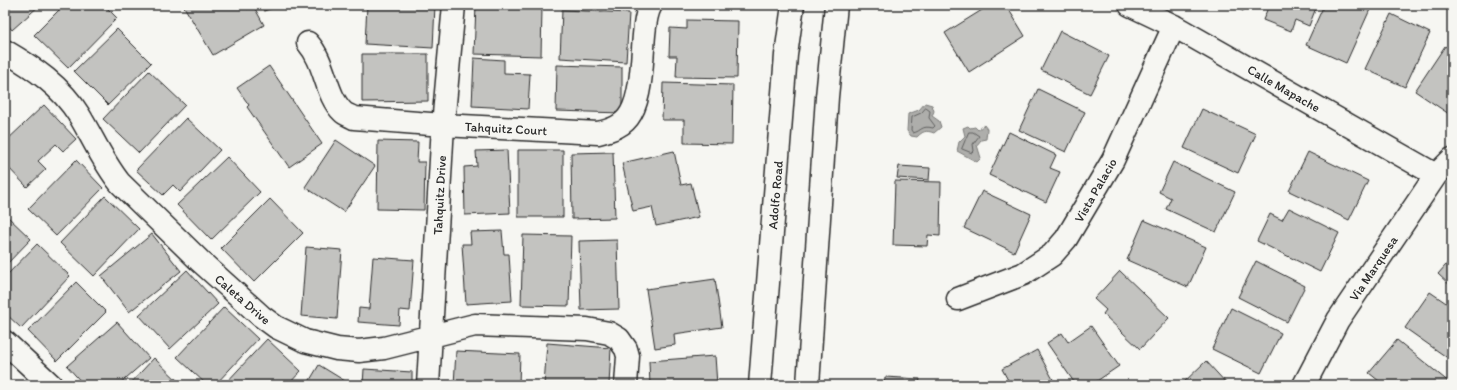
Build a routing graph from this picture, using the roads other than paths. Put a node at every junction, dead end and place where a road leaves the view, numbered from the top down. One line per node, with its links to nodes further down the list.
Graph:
1 (454, 5): 9 (street, Tahquitz Drive)
2 (651, 5): 9 (street, Tahquitz Court)
3 (793, 5): 18 (street, Adolfo Road)
4 (836, 5): 19 (street)
5 (1130, 5): 6 (street, Calle Mapache)
6 (1174, 26): 11 (street, Calle Mapache); 12 (street, Vista Palacio)
7 (308, 43): 9 (street, Tahquitz Court)
8 (5, 51): 13 (street, Caleta Drive)
9 (443, 125): 13 (street, Tahquitz Drive)
10 (1452, 159): 11 (street, Via Marquesa)
11 (1436, 175): 20 (street, Via Marquesa)
12 (958, 299)
13 (432, 337): 16 (street, Tahquitz Drive); 17 (street, Caleta Drive)
14 (5, 342): 15 (street)
15 (51, 385)
16 (428, 385)
17 (626, 385)
18 (760, 385)
19 (808, 385)
20 (1304, 385)

